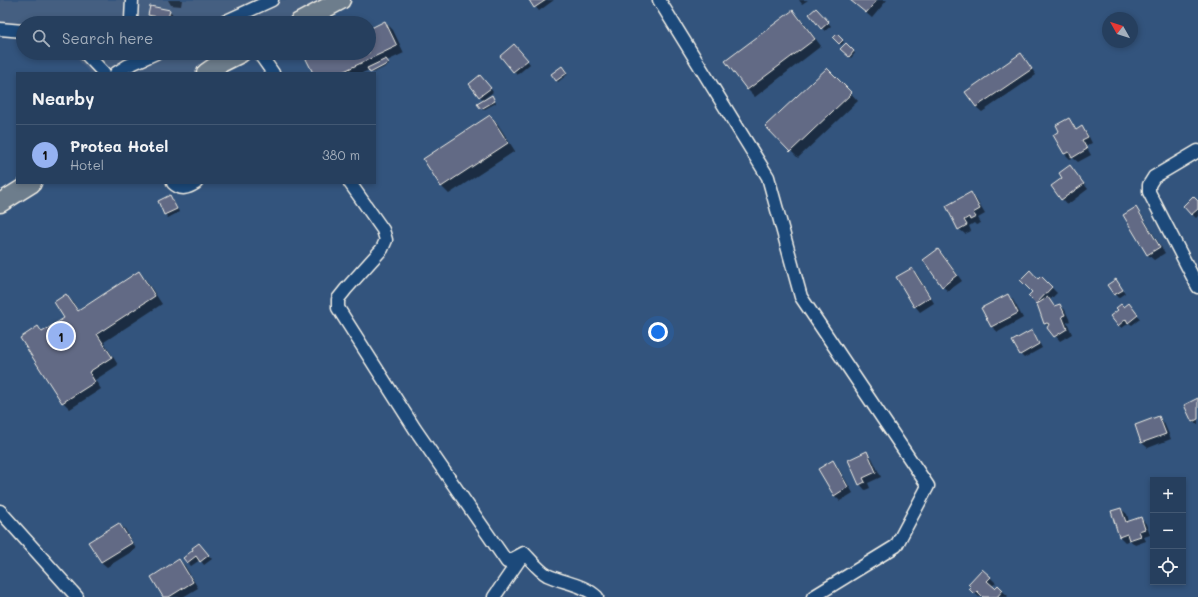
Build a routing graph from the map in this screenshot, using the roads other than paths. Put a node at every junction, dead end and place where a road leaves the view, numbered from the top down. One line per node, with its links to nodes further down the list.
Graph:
1 (132, 0): 6 (street)
2 (272, 0): 7 (street)
3 (327, 0): 8 (highway)
4 (341, 0): 9 (highway)
5 (659, 0): 32 (street)
6 (131, 16)
7 (237, 16)
8 (304, 16)
9 (311, 16)
10 (0, 29): 11 (street)
11 (16, 31)
12 (94, 60): 16 (street)
13 (140, 60): 17 (street)
14 (227, 60): 18 (highway)
15 (264, 60): 19 (street)
16 (103, 72)
17 (118, 72)
18 (207, 72)
19 (272, 72)
20 (1198, 151): 26 (street)
21 (30, 184): 25 (highway)
22 (174, 184): 23 (street)
23 (194, 184)
24 (351, 184): 28 (street)
25 (0, 203)
26 (1198, 287)
27 (0, 511): 29 (street)
28 (524, 553): 30 (street); 31 (street)
29 (77, 597)
30 (494, 597)
31 (597, 597)
32 (812, 597)

